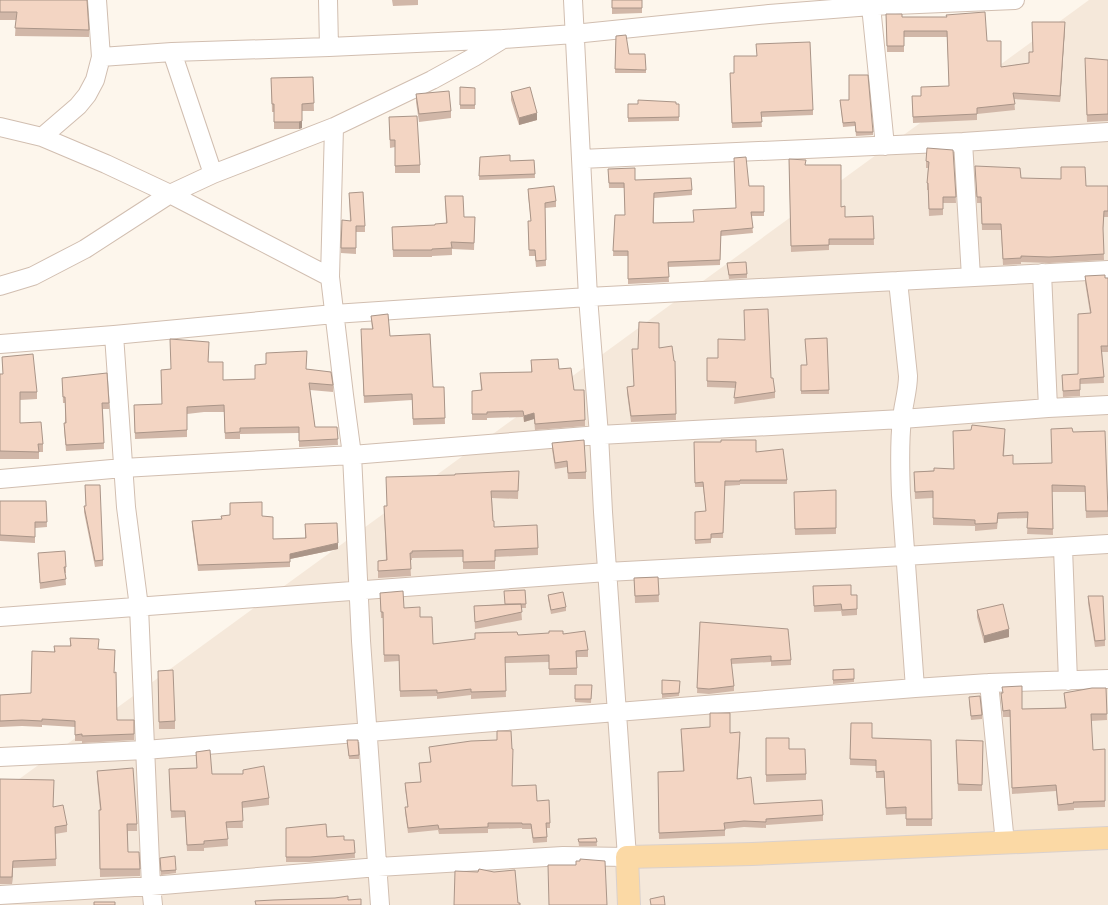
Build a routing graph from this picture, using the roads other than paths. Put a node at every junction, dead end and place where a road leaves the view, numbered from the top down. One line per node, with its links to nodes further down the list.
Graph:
1 (97, 0): 11 (street)
2 (328, 0): 9 (street)
3 (573, 0): 7 (street)
4 (1015, 0): 5 (street)
5 (871, 6): 6 (street); 17 (street)
6 (769, 7): 7 (street)
7 (574, 34): 8 (street); 18 (street)
8 (504, 39): 9 (street); 13 (street)
9 (329, 47): 10 (street)
10 (172, 52): 11 (street); 19 (street)
11 (101, 57): 15 (street)
12 (0, 127): 15 (street)
13 (334, 127): 19 (street); 23 (street)
14 (1108, 132): 16 (street)
15 (42, 137): 20 (street)
16 (963, 142): 17 (street); 24 (street)
17 (885, 146): 18 (street)
18 (581, 159): 27 (street)
19 (213, 174): 20 (street)
20 (170, 194): 23 (street); 26 (street)
21 (1108, 270): 22 (street)
22 (1042, 273): 24 (street); 32 (street)
23 (330, 277): 28 (street)
24 (971, 277): 25 (street)
25 (898, 281): 27 (street); 33 (street)
26 (0, 286)
27 (588, 297): 28 (street); 34 (street)
28 (334, 314): 29 (street); 35 (street)
29 (114, 335): 30 (street); 36 (street)
30 (0, 344)
31 (1108, 405): 32 (street)
32 (1048, 408): 33 (street)
33 (902, 419): 34 (street); 40 (street)
34 (599, 435): 35 (street); 41 (street)
35 (352, 455): 36 (street); 42 (street)
36 (123, 468): 37 (street); 43 (street)
37 (0, 479)
38 (1108, 544): 39 (street)
39 (1063, 548): 40 (street); 46 (street)
40 (904, 556): 41 (street); 48 (street)
41 (607, 572): 42 (street); 49 (street)
42 (359, 591): 43 (street); 50 (street)
43 (138, 607): 44 (street); 51 (street)
44 (0, 617)
45 (1108, 679): 46 (street)
46 (1068, 681): 47 (street)
47 (989, 683): 48 (street); 54 (street)
48 (915, 688): 49 (street)
49 (617, 713): 50 (street); 55 (street)
50 (368, 731): 51 (street); 56 (street)
51 (145, 750): 52 (street); 57 (street)
52 (0, 756)
53 (1108, 838): 54 (main road)
54 (1004, 843): 55 (main road)
55 (627, 857): 56 (street); 61 (main road)
56 (378, 867): 57 (street); 60 (street)
57 (151, 886): 58 (street); 59 (street)
58 (0, 895)
59 (153, 905)
60 (380, 905)
61 (629, 905)

